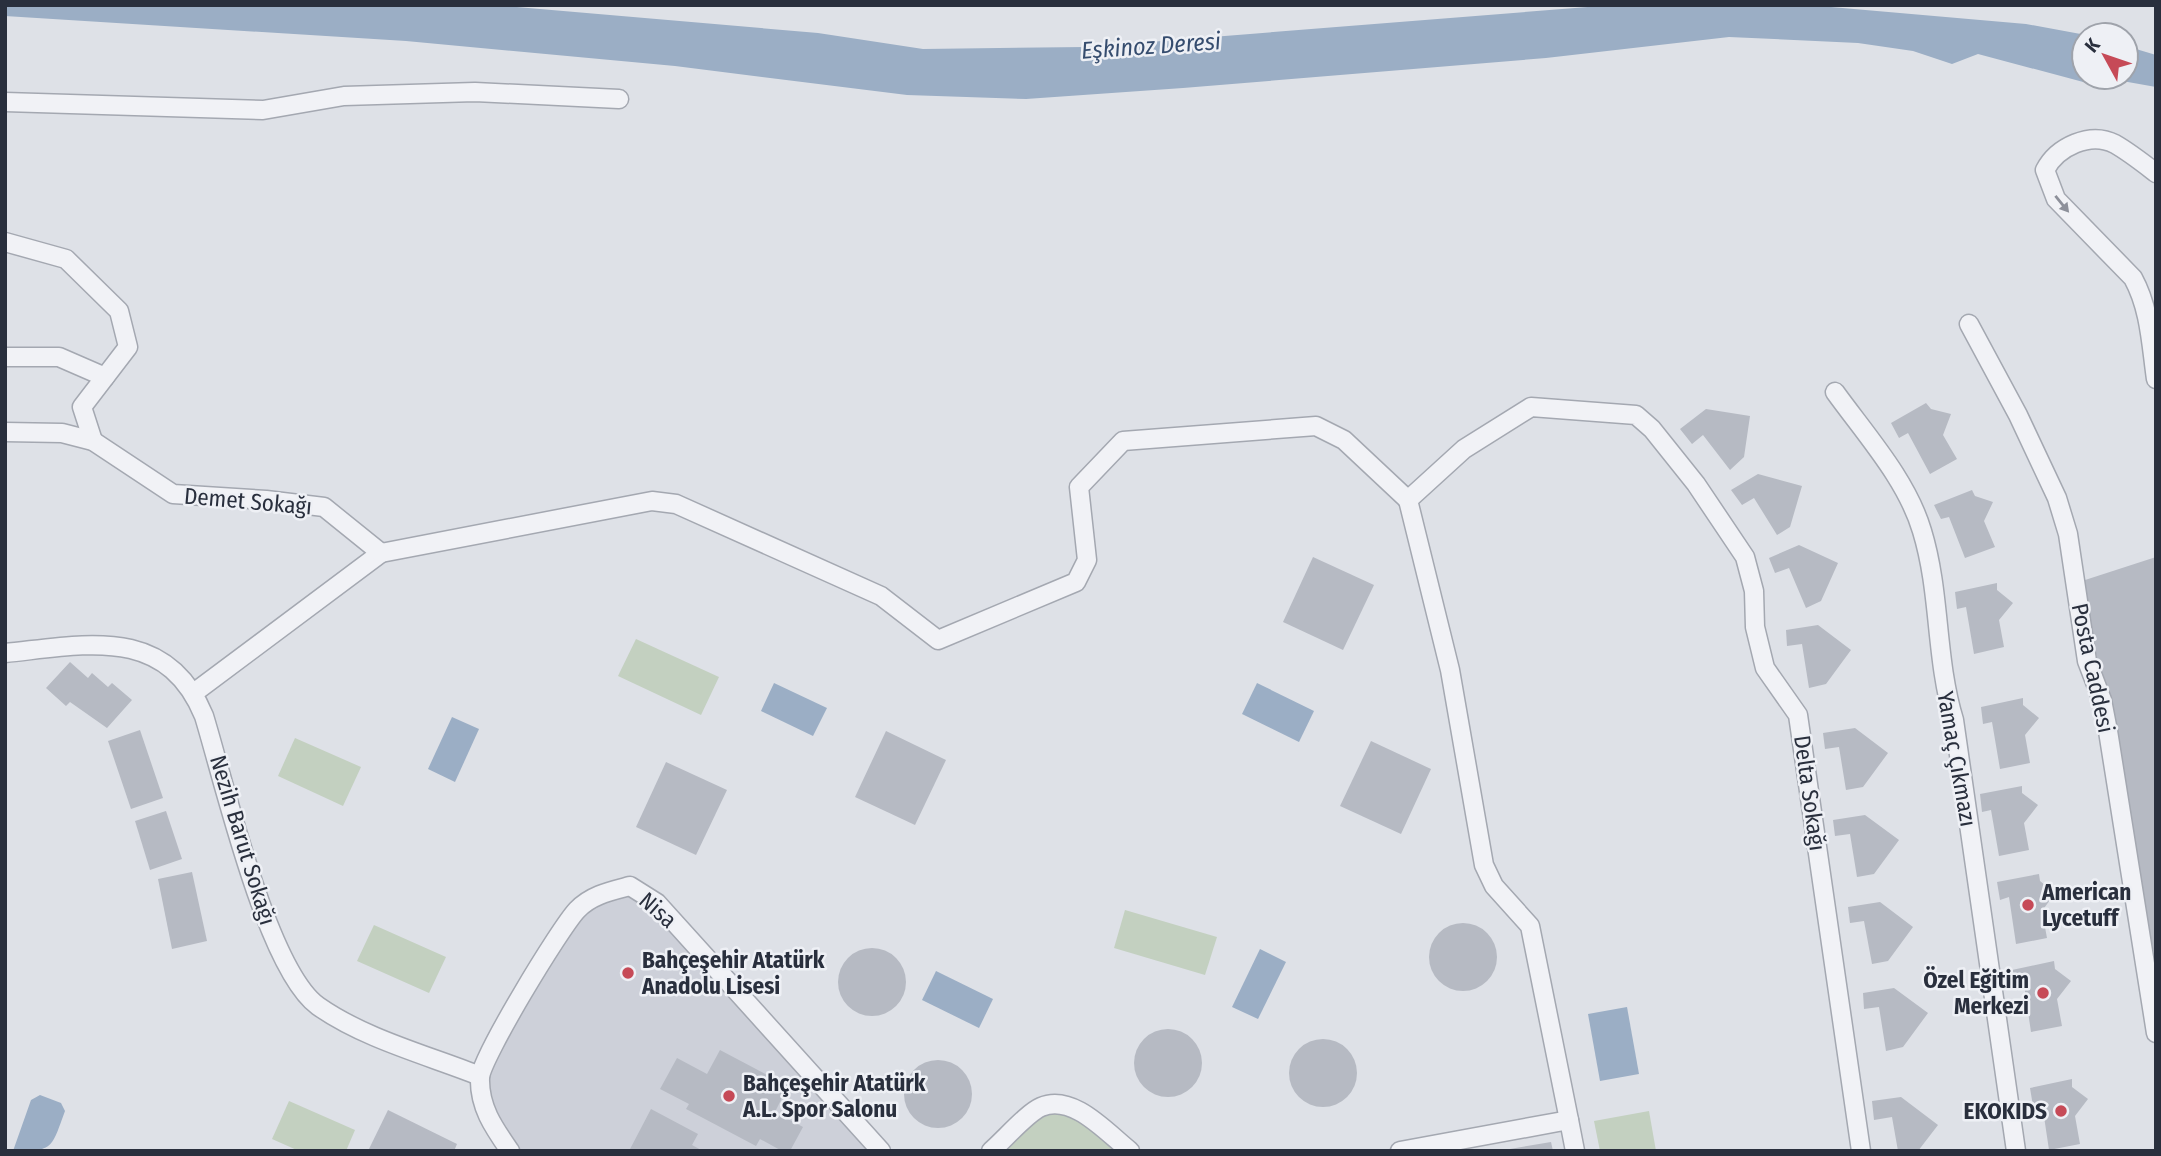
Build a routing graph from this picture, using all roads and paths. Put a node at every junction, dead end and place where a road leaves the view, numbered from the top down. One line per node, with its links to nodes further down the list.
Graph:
1 (619, 99): 2 (street)
2 (5, 102)
3 (2156, 173): 8 (street, one-way to 8)
4 (5, 242): 7 (street)
5 (1969, 324): 16 (street, Posta Caddesi)
6 (5, 357): 7 (street)
7 (105, 377): 11 (street)
8 (2156, 379)
9 (1835, 391): 26 (street, Yamaç Çıkmazı)
10 (5, 432): 11 (street, Demet Sokağı)
11 (93, 441): 13 (street, Demet Sokağı)
12 (1408, 500): 13 (street); 18 (street); 25 (street, Delta Sokağı)
13 (381, 554): 15 (street)
14 (5, 653): 15 (street)
15 (195, 692): 17 (street, Nezih Barut Sokağı)
16 (2156, 1032)
17 (480, 1076): 19 (street); 20 (street, Nisa)
18 (1569, 1120): 23 (street); 24 (street)
19 (510, 1151)
20 (881, 1151)
21 (992, 1151): 22 (street)
22 (1130, 1151)
23 (1399, 1151)
24 (1575, 1151)
25 (1861, 1151)
26 (2016, 1151)

